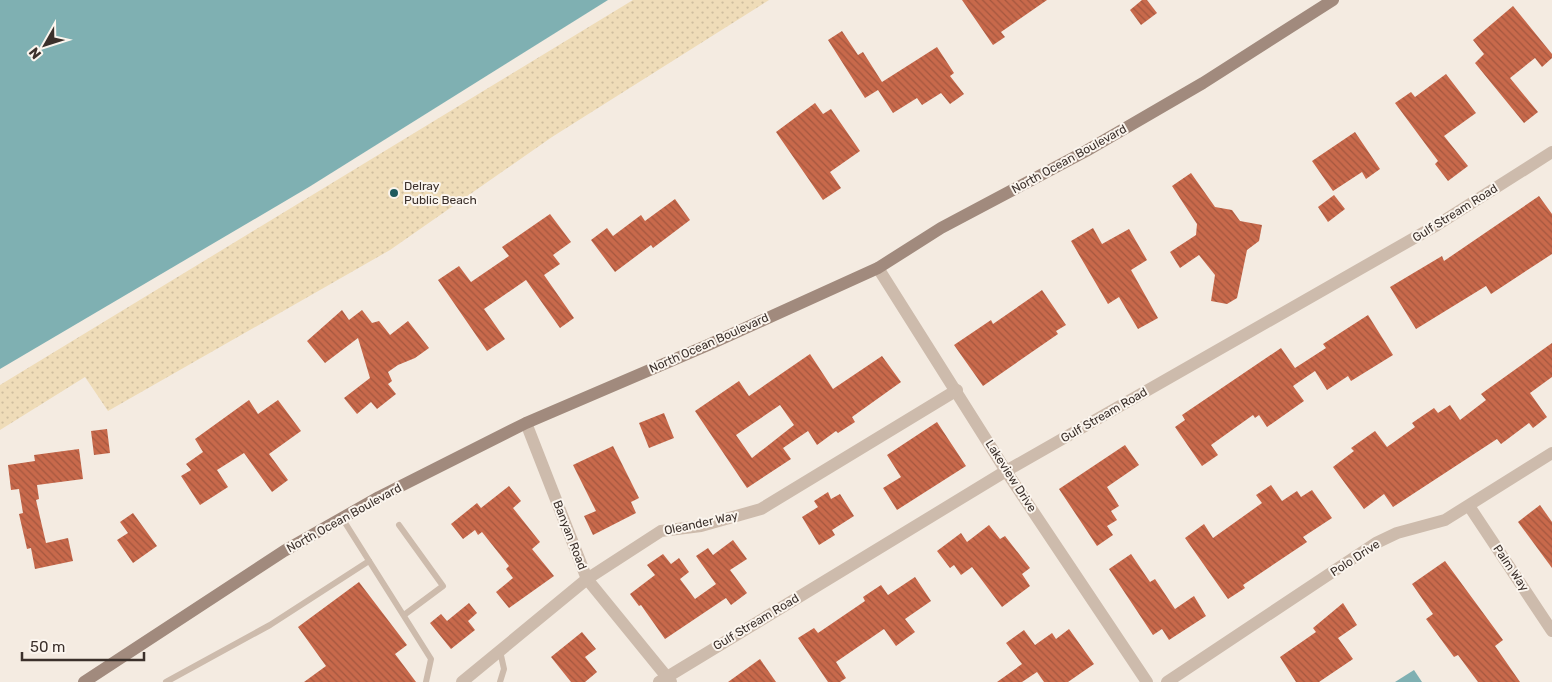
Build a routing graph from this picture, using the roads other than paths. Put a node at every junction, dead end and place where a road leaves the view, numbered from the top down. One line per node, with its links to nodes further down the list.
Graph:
1 (1333, 0): 3 (main road, North Ocean Boulevard)
2 (1552, 152): 7 (street, Gulf Stream Road)
3 (878, 268): 4 (street, Lakeview Drive); 5 (main road, North Ocean Boulevard)
4 (957, 390): 7 (street, Lakeview Drive); 12 (street, Oleander Way)
5 (526, 423): 9 (main road, North Ocean Boulevard); 12 (street, Banyan Road)
6 (1552, 452): 8 (street, Polo Drive)
7 (1006, 471): 16 (street, Gulf Stream Road); 22 (street, Lakeview Drive)
8 (1469, 506): 14 (street, Palm Way); 23 (street, Polo Drive)
9 (342, 518): 11 (lane); 17 (main road, North Ocean Boulevard)
10 (399, 525): 13 (lane)
11 (369, 561): 13 (lane); 18 (lane)
12 (587, 579): 15 (street, Oleander Way); 16 (street, Banyan Road)
13 (404, 615): 19 (lane)
14 (1552, 631)
15 (500, 652): 20 (street, Oleander Way); 21 (lane)
16 (665, 680)
17 (84, 682)
18 (166, 682)
19 (426, 682)
20 (462, 682)
21 (500, 682)
22 (1147, 682)
23 (1166, 682)

